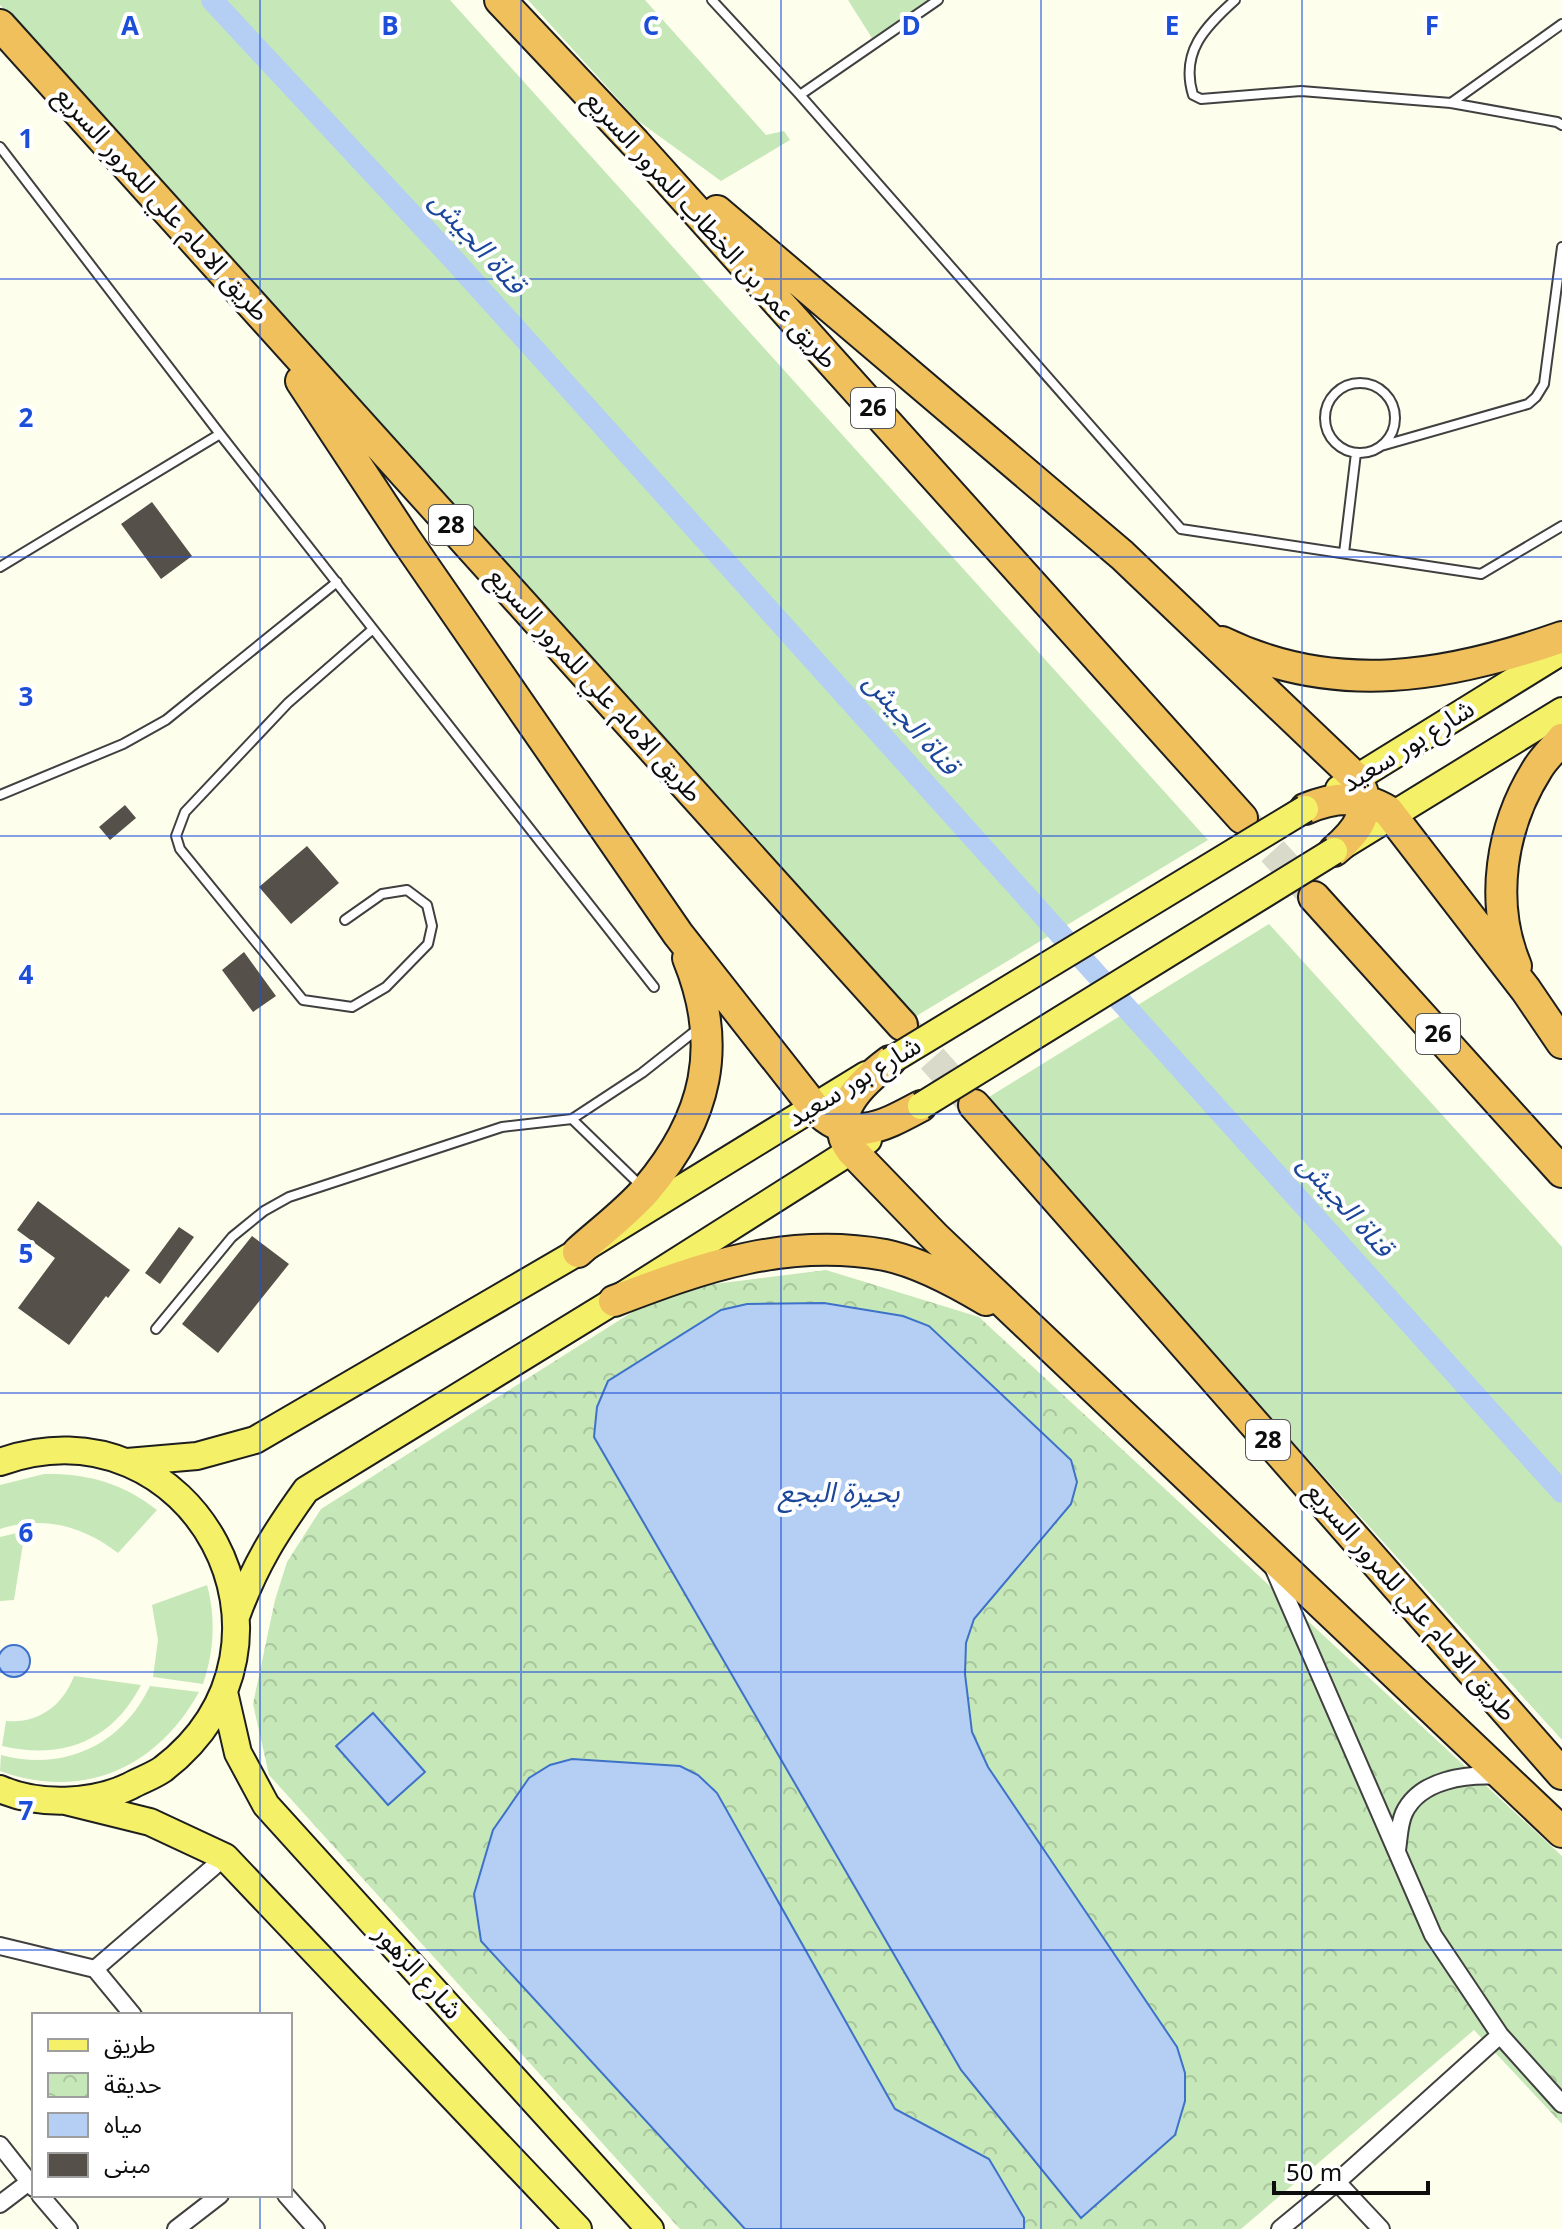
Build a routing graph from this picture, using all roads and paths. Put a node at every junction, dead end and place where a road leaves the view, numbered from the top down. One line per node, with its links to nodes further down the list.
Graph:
1 (500, 0): 10 (highway, طريق عمر بن الخطاب للمرور السريع / 26)
2 (712, 0): 7 (lane)
3 (938, 0): 7 (lane)
4 (1235, 0): 8 (lane)
5 (1562, 24): 8 (lane)
6 (0, 25): 13 (highway, طريق الامام علي للمرور السريع / 28)
7 (800, 95): 18 (lane)
8 (1451, 103): 9 (lane)
9 (1562, 125)
10 (635, 143): 22 (highway); 30 (highway, طريق عمر بن الخطاب للمرور السريع / 26)
11 (0, 147): 14 (lane)
12 (1562, 247): 15 (lane)
13 (244, 296): 34 (highway); 38 (highway, طريق الامام علي للمرور السريع / 28)
14 (220, 434): 19 (lane); 20 (lane)
15 (1381, 446): 16 (lane); 16 (lane)
16 (1356, 453): 18 (lane)
17 (1562, 526): 18 (lane)
18 (1344, 553)
19 (0, 567)
20 (337, 582): 21 (lane); 27 (lane)
21 (373, 629): 33 (lane); 35 (lane)
22 (1205, 633): 23 (highway); 28 (highway)
23 (1562, 637)
24 (1562, 651): 28 (main road, شارع بور سعيد)
25 (1562, 711): 28 (main road, شارع بور سعيد)
26 (1562, 739): 36 (highway)
27 (0, 795)
28 (1362, 804): 29 (highway); 31 (highway); 36 (highway)
29 (1305, 809): 40 (main road, شارع بور سعيد, bridge)
30 (1242, 818)
31 (1334, 851): 42 (main road, bridge)
32 (1314, 897): 45 (highway, 26)
33 (345, 920)
34 (678, 934): 37 (highway); 44 (highway)
35 (654, 987)
36 (1526, 990): 39 (highway)
37 (706, 1022): 43 (lane); 46 (highway)
38 (902, 1025)
39 (1562, 1043)
40 (890, 1061): 44 (highway)
41 (974, 1105): 58 (highway, طريق الامام علي للمرور السريع / 28)
42 (921, 1106): 44 (highway)
43 (572, 1119): 46 (lane); 50 (lane)
44 (845, 1123): 47 (main road, شارع بور سعيد); 48 (main road); 49 (highway)
45 (1562, 1172)
46 (646, 1190): 47 (highway)
47 (578, 1252): 54 (main road, شارع بور سعيد)
48 (614, 1301): 49 (highway); 56 (main road)
49 (1026, 1324): 55 (highway)
50 (156, 1329)
51 (0, 1444): 52 (main road)
52 (27, 1453): 53 (main road); 54 (main road)
53 (0, 1462)
54 (127, 1462): 56 (main road)
55 (1265, 1550): 59 (highway); 63 (street)
56 (237, 1614): 57 (main road)
57 (224, 1692): 61 (main road); 82 (main road, شارع الزهور)
58 (1562, 1774)
59 (1503, 1777): 62 (highway); 63 (street)
60 (0, 1789): 61 (main road)
61 (65, 1801): 64 (main road)
62 (1562, 1832)
63 (1397, 1851): 68 (street)
64 (225, 1857): 66 (street); 81 (main road)
65 (0, 1946): 66 (street)
66 (95, 1969): 67 (street)
67 (131, 2013)
68 (1500, 2035): 69 (street); 71 (street)
69 (1562, 2104)
70 (0, 2145): 72 (street)
71 (1337, 2182): 83 (street); 84 (street)
72 (32, 2185)
73 (32, 2189): 77 (street)
74 (42, 2197): 78 (street)
75 (217, 2197): 79 (street)
76 (288, 2197): 80 (street)
77 (0, 2204)
78 (69, 2229)
79 (176, 2229)
80 (316, 2229)
81 (578, 2229)
82 (650, 2229)
83 (1280, 2229)
84 (1381, 2229)

